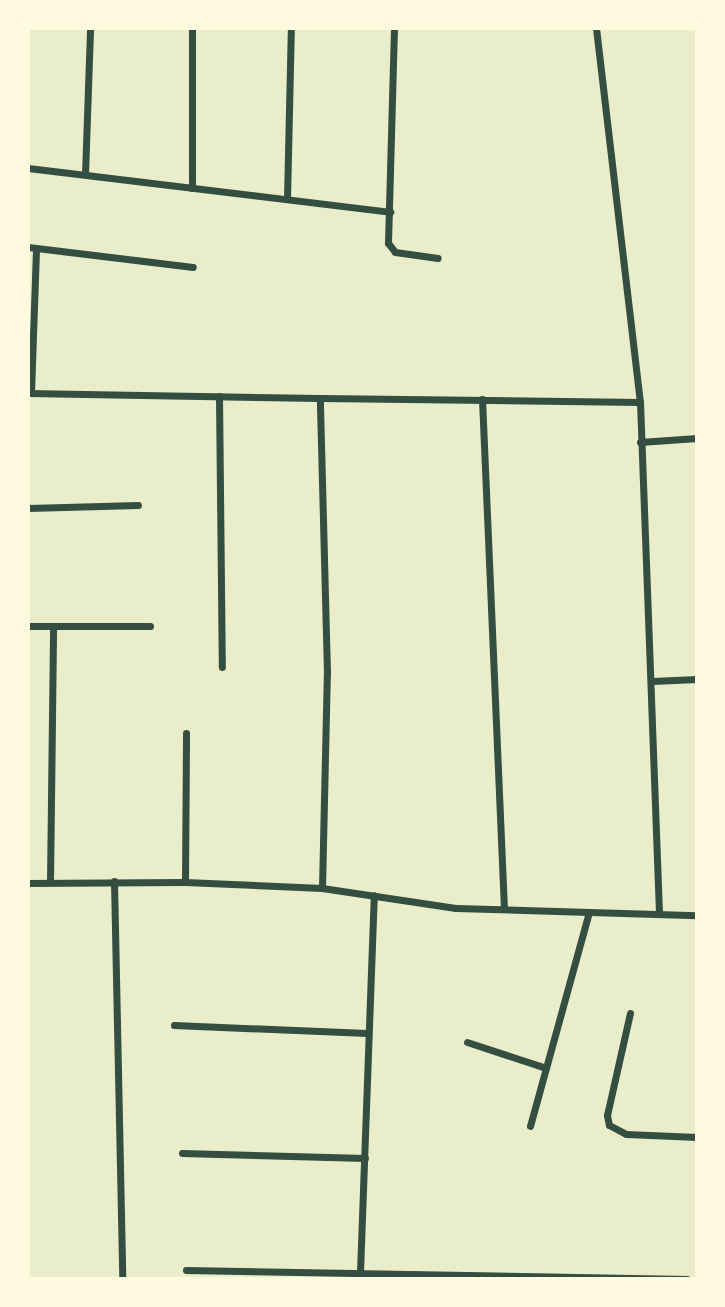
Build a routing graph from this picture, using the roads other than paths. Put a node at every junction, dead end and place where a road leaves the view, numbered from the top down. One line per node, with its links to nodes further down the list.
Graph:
1 (90, 28): 7 (street)
2 (192, 28): 8 (street)
3 (291, 28): 9 (street)
4 (394, 28): 10 (street)
5 (596, 28): 18 (street)
6 (28, 167): 7 (street)
7 (85, 174): 8 (street)
8 (192, 188): 9 (street)
9 (287, 199): 10 (street)
10 (390, 212): 12 (street)
11 (32, 247): 13 (street); 14 (street)
12 (438, 258)
13 (193, 267)
14 (30, 393): 15 (street)
15 (219, 396): 16 (street); 26 (street)
16 (320, 398): 17 (street); 34 (street)
17 (482, 399): 18 (street); 36 (street)
18 (640, 402): 20 (street)
19 (697, 439): 20 (street)
20 (640, 442): 28 (street)
21 (138, 505): 22 (street)
22 (28, 508)
23 (28, 626): 24 (street)
24 (53, 626): 25 (street); 31 (street)
25 (150, 626)
26 (222, 667)
27 (697, 679): 28 (street)
28 (652, 681): 38 (street)
29 (187, 733): 32 (street)
30 (114, 881): 31 (street); 32 (street); 52 (street)
31 (50, 882): 33 (street)
32 (185, 882): 34 (street)
33 (28, 883)
34 (322, 888): 35 (street)
35 (374, 895): 36 (street); 42 (street)
36 (504, 908): 37 (street)
37 (589, 912): 38 (street); 44 (street)
38 (659, 914): 39 (street)
39 (697, 915)
40 (630, 1013): 46 (street)
41 (174, 1024): 42 (street)
42 (368, 1033): 48 (street)
43 (467, 1042): 44 (street)
44 (547, 1068): 45 (street)
45 (530, 1126)
46 (697, 1137)
47 (182, 1153): 48 (street)
48 (365, 1158): 50 (street)
49 (186, 1270): 50 (street)
50 (360, 1272): 51 (street)
51 (545, 1278): 53 (street)
52 (122, 1279)
53 (637, 1279): 54 (street)
54 (687, 1279)

